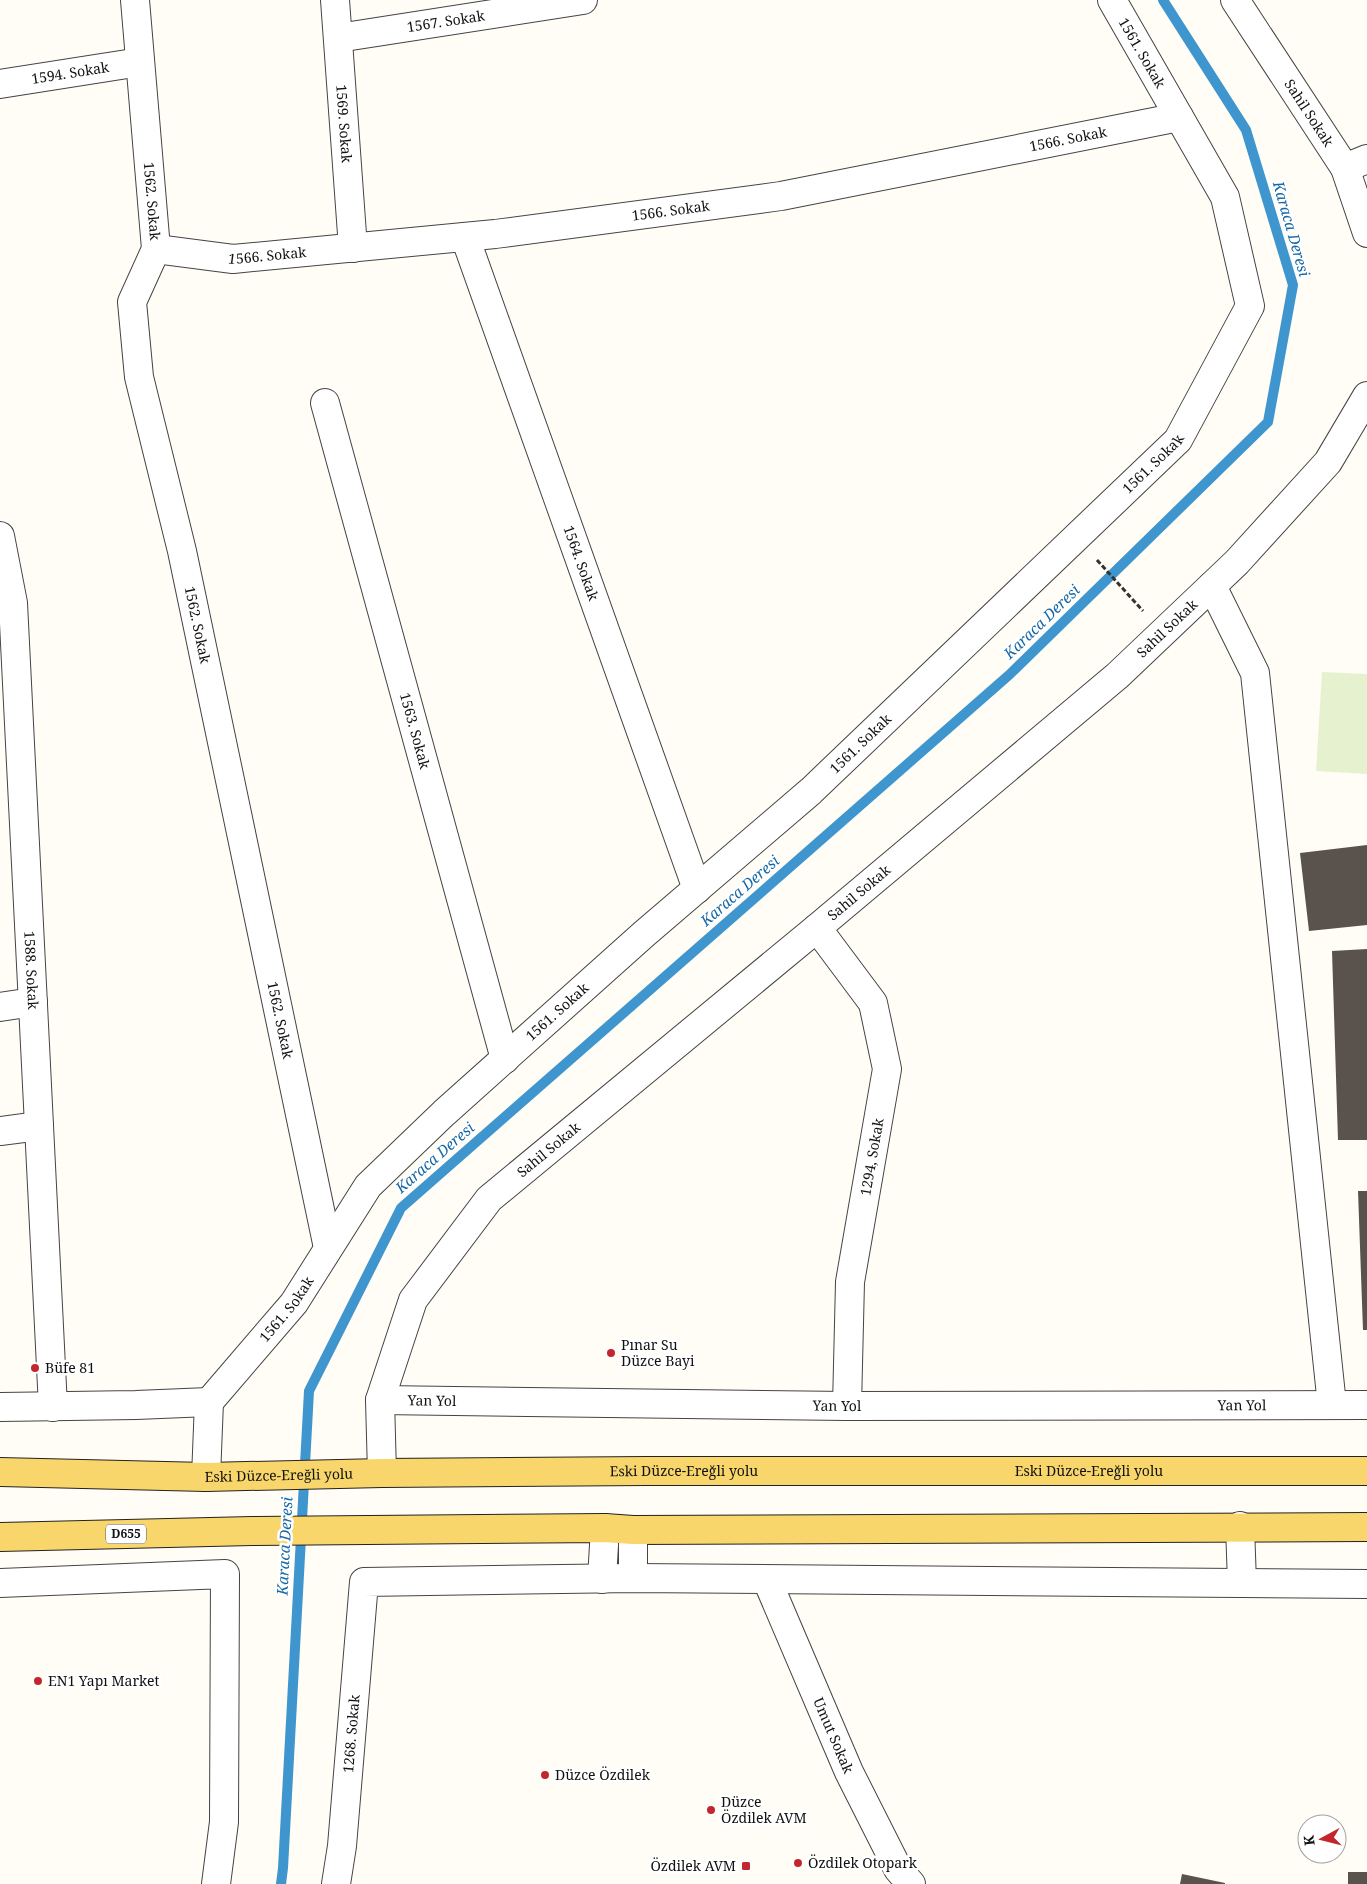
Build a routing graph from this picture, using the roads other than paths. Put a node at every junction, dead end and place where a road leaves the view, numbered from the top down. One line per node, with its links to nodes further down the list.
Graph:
1 (135, 0): 7 (street, 1562. Sokak)
2 (335, 0): 6 (street, 1569. Sokak)
3 (583, 0): 6 (street, 1567. Sokak)
4 (1112, 0): 9 (street, 1561. Sokak)
5 (1235, 0): 10 (street, Sahil Sokak)
6 (338, 38): 13 (street, 1569. Sokak)
7 (140, 62): 8 (street, 1594. Sokak); 14 (street, 1562. Sokak)
8 (0, 84)
9 (1179, 117): 12 (street, 1566. Sokak); 21 (street, 1561. Sokak)
10 (1356, 164): 11 (street, Sahil Sokak)
11 (1367, 234)
12 (465, 236): 13 (street, 1566. Sokak); 21 (street, 1564. Sokak)
13 (354, 248): 14 (street, 1566. Sokak)
14 (156, 249): 28 (street, 1562. Sokak)
15 (1367, 396): 19 (street, Sahil Sokak)
16 (325, 403): 25 (street, 1563. Sokak)
17 (0, 536): 18 (street, 1588. Sokak)
18 (5, 583): 20 (street, 1588. Sokak)
19 (1212, 586): 22 (street, Sahil Sokak); 31 (street)
20 (11, 768): 23 (street, 1588. Sokak)
21 (697, 889): 25 (street, 1561. Sokak)
22 (817, 928): 29 (street, Sahil Sokak); 33 (street, 1294, Sokak)
23 (33, 1002): 24 (street); 26 (street, 1588. Sokak)
24 (0, 1007)
25 (505, 1059): 28 (street, 1561. Sokak)
26 (39, 1126): 27 (street); 35 (street, 1588. Sokak)
27 (0, 1132)
28 (328, 1248): 30 (street, 1561. Sokak)
29 (380, 1400): 33 (street, Yan Yol); 38 (street)
30 (209, 1402): 35 (street); 39 (street)
31 (1332, 1405): 32 (street, Yan Yol); 33 (street, Yan Yol)
32 (1367, 1405)
33 (847, 1406)
34 (0, 1407): 35 (street)
35 (53, 1407)
36 (1367, 1471): 38 (main road, Eski Düzce-Ereğli yolu)
37 (0, 1472): 39 (main road, Eski Düzce-Ereğli yolu)
38 (382, 1473): 39 (main road, Eski Düzce-Ereğli yolu)
39 (206, 1478)
40 (1240, 1526): 41 (main road); 43 (main road); 49 (street)
41 (1367, 1527)
42 (605, 1528): 43 (main road); 44 (main road, D655); 45 (street)
43 (633, 1530): 46 (street)
44 (0, 1538)
45 (602, 1578): 46 (street); 52 (street, 1268. Sokak)
46 (633, 1578): 47 (street)
47 (767, 1580): 49 (street); 53 (street, Umut Sokak)
48 (0, 1583): 51 (street)
49 (1242, 1583): 50 (street)
50 (1367, 1584)
51 (216, 1884)
52 (336, 1884)
53 (911, 1884)

